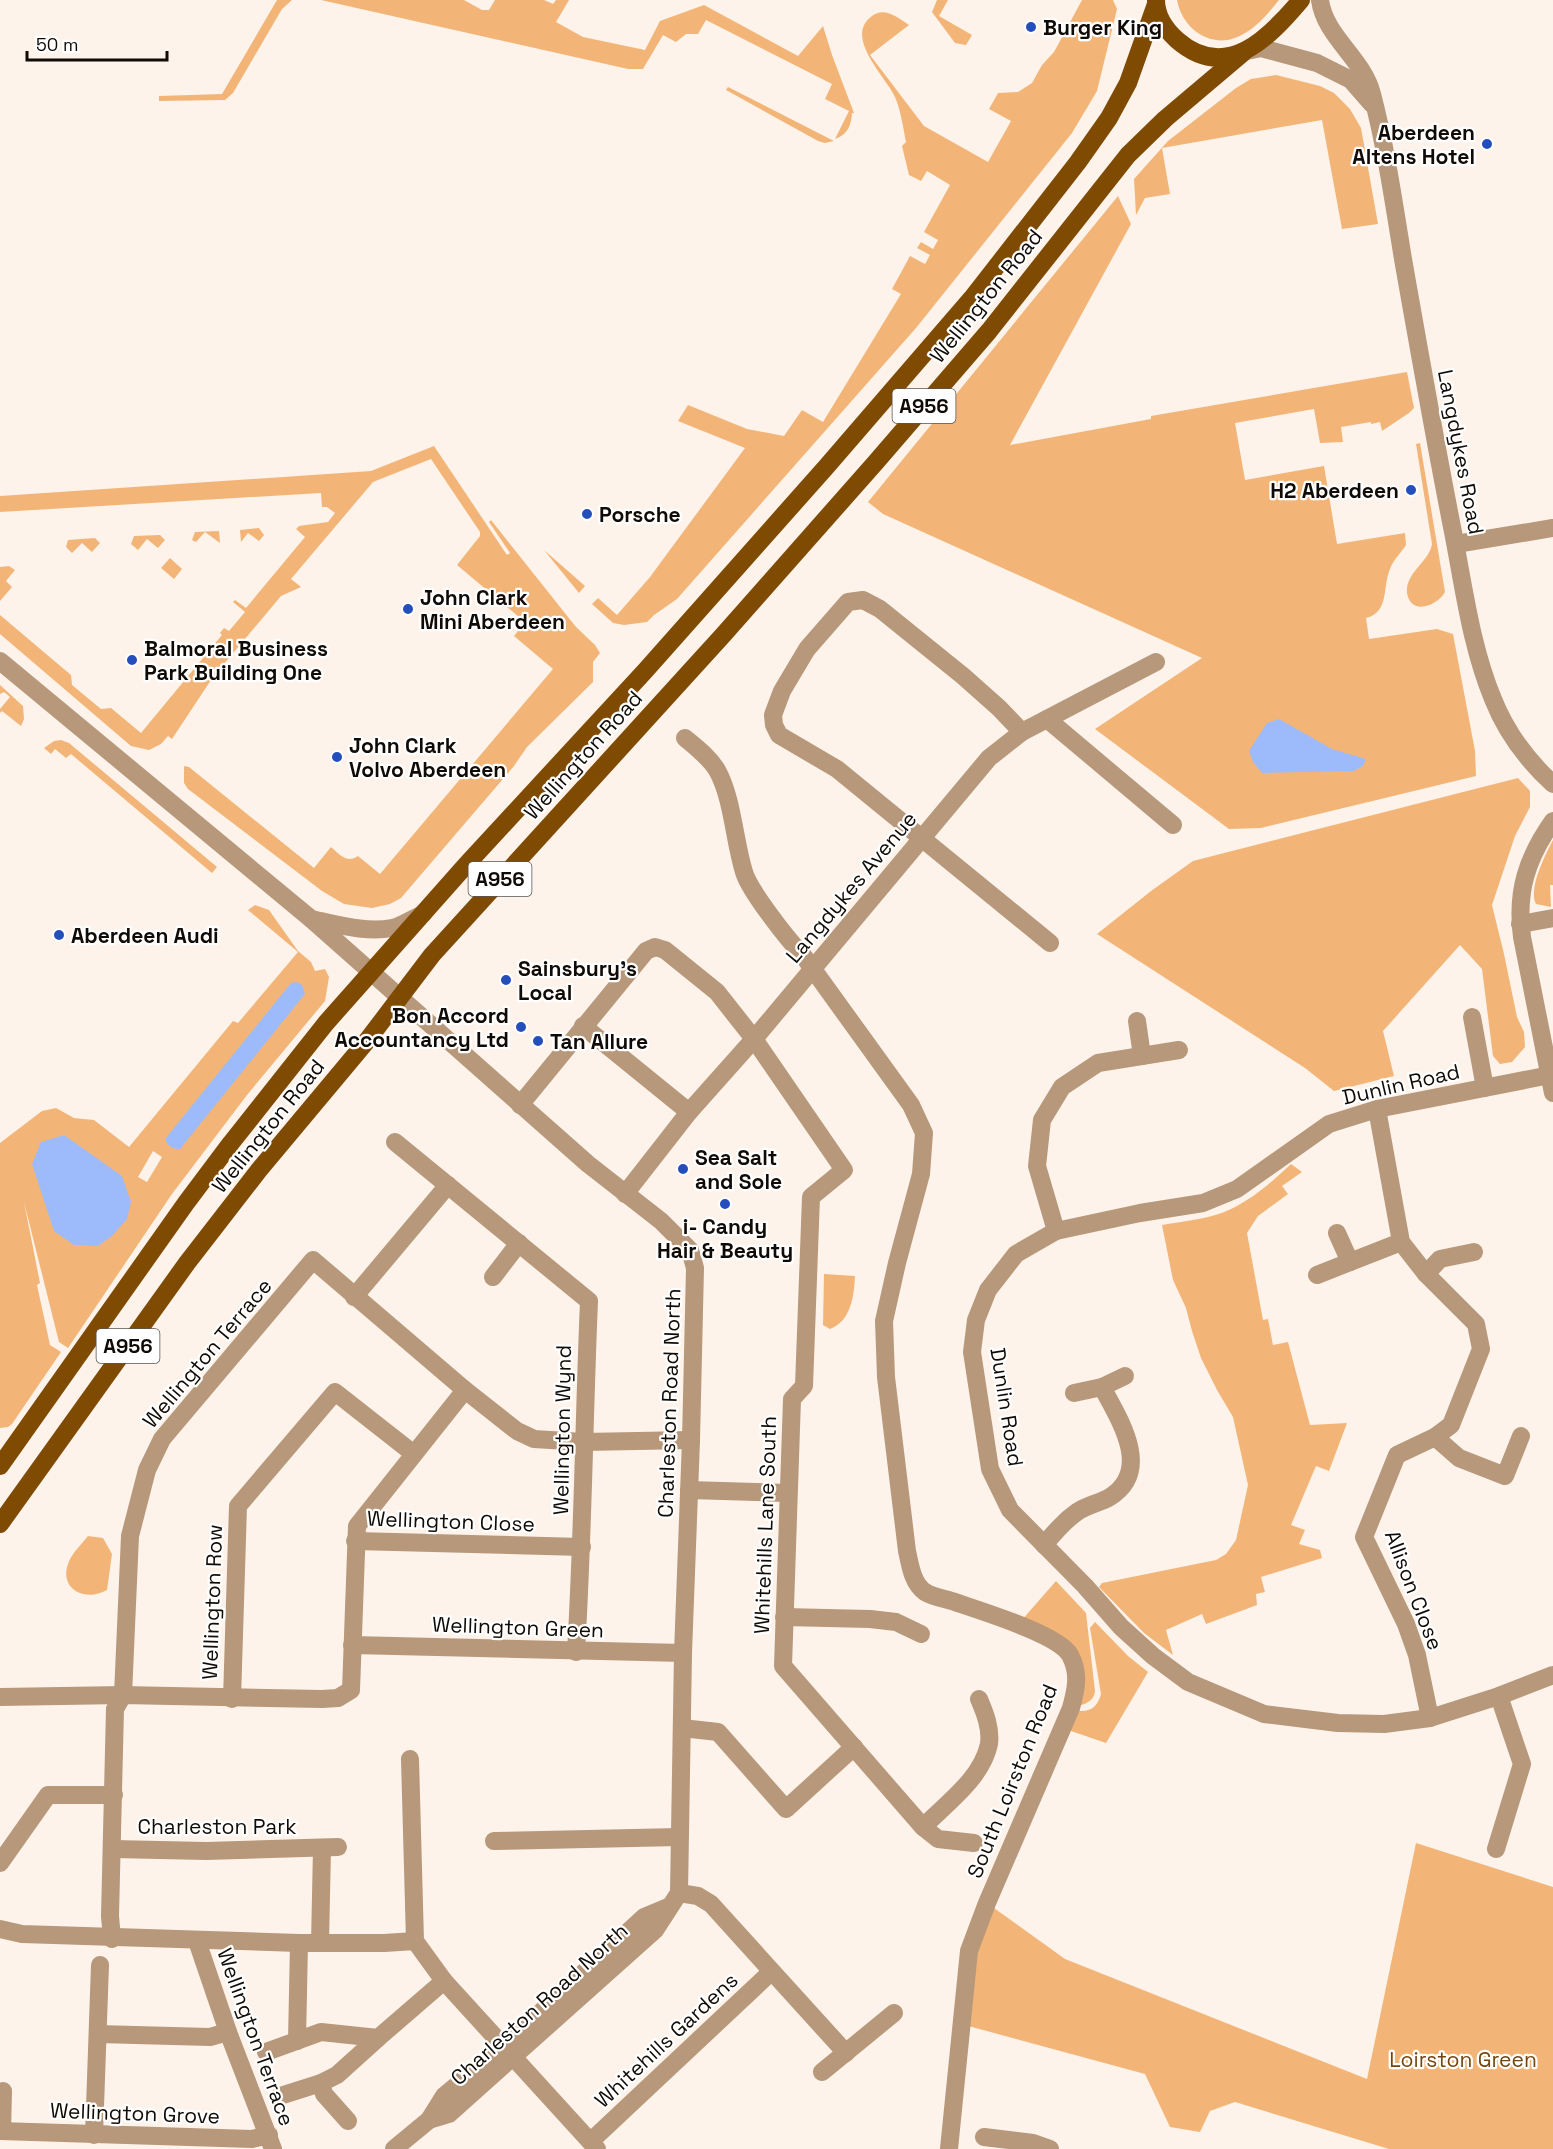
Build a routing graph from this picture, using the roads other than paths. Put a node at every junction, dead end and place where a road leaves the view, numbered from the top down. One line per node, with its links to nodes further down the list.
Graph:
1 (1301, 0): 4 (main road, A956)
2 (1320, 0): 5 (street, Langdykes Road)
3 (1155, 1): 4 (main road, A956); 17 (main road, Wellington Road / A956)
4 (1245, 52): 5 (street); 24 (main road, Wellington Road / A956)
5 (1375, 108): 7 (street, Langdykes Road)
6 (1553, 528): 7 (street)
7 (1455, 544): 13 (street, Langdykes Road)
8 (0, 661): 18 (street, Charleston Road North)
9 (1156, 662): 10 (street, Langdykes Avenue)
10 (1047, 719): 11 (street, Langdykes Avenue); 15 (street)
11 (1022, 732): 16 (street, Langdykes Avenue); 16 (street)
12 (685, 738): 22 (street, South Loirston Road)
13 (1553, 784)
14 (1553, 821): 20 (street)
15 (1173, 825)
16 (922, 838): 21 (street); 22 (street, Langdykes Avenue)
17 (423, 914): 18 (street); 23 (main road, Wellington Road / A956)
18 (310, 918): 23 (street, Charleston Road North)
19 (1553, 918): 20 (street)
20 (1520, 924): 31 (street)
21 (1050, 943)
22 (812, 968): 28 (street, Langdykes Avenue); 118 (street, South Loirston Road)
23 (370, 972): 24 (street, Charleston Road North); 58 (main road, Wellington Road / A956)
24 (398, 998): 33 (street, Charleston Road North); 61 (main road, Wellington Road / A956)
25 (1472, 1017): 32 (street, Dunlin Road)
26 (1137, 1021): 30 (street)
27 (583, 1026): 28 (street); 33 (street); 35 (street)
28 (754, 1039): 35 (street, Langdykes Avenue); 60 (street, Whitehills Lane South)
29 (1179, 1050): 30 (street)
30 (1142, 1056): 39 (street)
31 (1551, 1084): 32 (street, Dunlin Road)
32 (1485, 1088): 34 (street, Dunlin Road)
33 (520, 1105): 38 (street, Charleston Road North)
34 (1377, 1109): 39 (street, Dunlin Road); 41 (street, Allison Close)
35 (689, 1112): 38 (street, Langdykes Avenue)
36 (395, 1142): 37 (street)
37 (448, 1185): 42 (street); 48 (street)
38 (625, 1194): 55 (street, Charleston Road North)
39 (1056, 1231): 63 (street, Dunlin Road)
40 (1337, 1233): 44 (street)
41 (1401, 1242): 44 (street); 45 (street, Allison Close)
42 (519, 1243): 47 (street); 56 (street, Wellington Wynd)
43 (1474, 1252): 45 (street)
44 (1350, 1262): 46 (street)
45 (1426, 1274): 54 (street, Allison Close)
46 (1317, 1275)
47 (492, 1277)
48 (354, 1297): 51 (street, Wellington Terrace); 71 (street, Wellington Terrace)
49 (1125, 1376): 50 (street)
50 (1102, 1387): 52 (street); 63 (street)
51 (465, 1390): 56 (street, Wellington Terrace); 57 (street)
52 (1074, 1393)
53 (1521, 1436): 54 (street)
54 (1436, 1437): 76 (street, Allison Close)
55 (691, 1440): 56 (street, Wellington Terrace); 59 (street, Charleston Road North)
56 (583, 1442): 64 (street, Wellington Wynd)
57 (414, 1454): 62 (street); 74 (street, Wellington Row)
58 (0, 1466)
59 (689, 1490): 60 (street); 69 (street, Charleston Road North)
60 (788, 1493): 65 (street, Whitehills Lane South)
61 (0, 1524)
62 (355, 1541): 64 (street, Wellington Close); 67 (street)
63 (1044, 1545): 76 (street, Dunlin Road)
64 (582, 1547): 68 (street, Wellington Wynd)
65 (784, 1617): 66 (street); 78 (street, Whitehills Lane South)
66 (921, 1634)
67 (352, 1645): 68 (street, Wellington Green); 74 (street)
68 (576, 1652): 69 (street, Wellington Green)
69 (682, 1653): 77 (street, Charleston Road North)
70 (1553, 1675): 72 (street, Dunlin Road)
71 (123, 1695): 73 (street); 74 (street); 80 (street, Wellington Terrace)
72 (1499, 1696): 76 (street, Dunlin Road); 86 (street)
73 (0, 1697)
74 (232, 1699)
75 (979, 1699): 81 (street)
76 (1430, 1718)
77 (682, 1728): 78 (street); 82 (street, Charleston Road North)
78 (854, 1747): 81 (street)
79 (410, 1759): 92 (street)
80 (114, 1796): 85 (street, Wellington Terrace); 87 (street)
81 (923, 1827): 84 (street)
82 (679, 1837): 83 (street); 88 (street, Charleston Road North)
83 (494, 1842)
84 (974, 1843)
85 (113, 1849): 90 (street, Wellington Terrace); 94 (street, Charleston Park)
86 (1497, 1849)
87 (0, 1863)
88 (674, 1900): 96 (street, Whitehills Gardens); 104 (street, Charleston Road North)
89 (0, 1929): 90 (street)
90 (112, 1939): 91 (street, Wellington Terrace)
91 (197, 1941): 93 (street, Wellington Terrace); 99 (street, Wellington Terrace)
92 (415, 1941): 94 (street); 97 (street)
93 (299, 1943): 94 (street); 102 (street)
94 (320, 1943)
95 (100, 1965): 100 (street)
96 (771, 1972): 105 (street, Whitehills Gardens); 115 (street, Whitehills Gardens)
97 (444, 1980): 101 (street); 104 (street)
98 (894, 2013): 105 (street)
99 (228, 2032): 100 (street); 114 (street, Wellington Terrace)
100 (98, 2034): 112 (street)
101 (378, 2038): 102 (street); 107 (street)
102 (297, 2041): 103 (street)
103 (266, 2052)
104 (508, 2052): 115 (street); 117 (street, Charleston Road North)
105 (846, 2053): 106 (street)
106 (822, 2072)
107 (321, 2083): 109 (street); 110 (street)
108 (3, 2091): 111 (street)
109 (280, 2096)
110 (348, 2121)
111 (1, 2131): 112 (street, Wellington Grove)
112 (94, 2136): 114 (street, Wellington Grove)
113 (984, 2137): 116 (street)
114 (271, 2142)
115 (594, 2145)
116 (1038, 2147)
117 (394, 2149)
118 (949, 2149)

